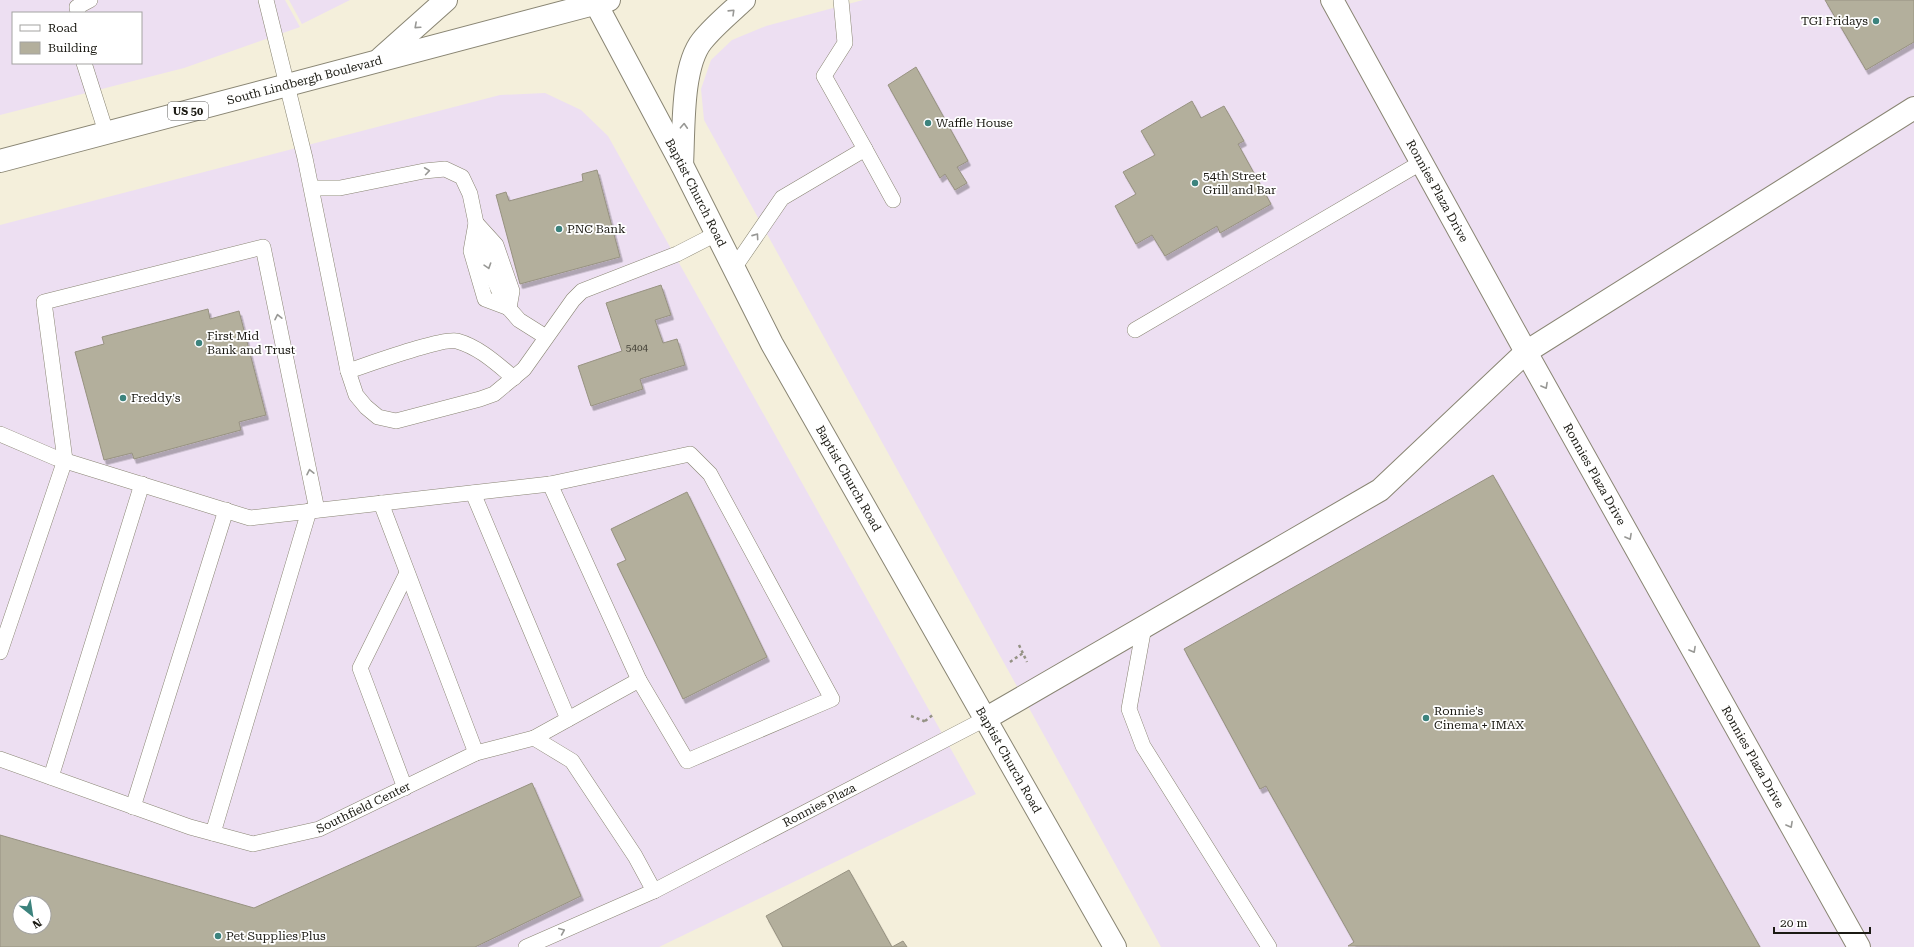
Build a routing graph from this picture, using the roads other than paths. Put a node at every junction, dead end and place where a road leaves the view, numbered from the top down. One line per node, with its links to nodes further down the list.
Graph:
1 (90, 0): 8 (lane)
2 (266, 0): 11 (lane)
3 (446, 0): 9 (street, one-way to 9)
4 (744, 0): 17 (street, one-way to 4)
5 (840, 0): 14 (lane)
6 (1332, 0): 16 (street, Ronnies Plaza Drive)
7 (597, 1): 9 (street, South Lindbergh Boulevard / US 50); 17 (street, Baptist Church Road)
8 (78, 12)
9 (377, 61): 11 (street, South Lindbergh Boulevard / US 50)
10 (84, 64): 13 (lane)
11 (286, 85): 13 (street, South Lindbergh Boulevard / US 50); 18 (lane)
12 (1914, 108): 24 (street)
13 (106, 132): 15 (street, South Lindbergh Boulevard / US 50)
14 (864, 149): 19 (lane); 21 (lane, one-way to 14)
15 (0, 161)
16 (1422, 162): 22 (lane); 24 (street, Ronnies Plaza Drive)
17 (682, 165): 20 (street, Baptist Church Road)
18 (312, 188): 23 (lane, one-way to 23); 25 (lane)
19 (893, 200)
20 (716, 234): 21 (street, Baptist Church Road); 23 (lane)
21 (734, 268): 40 (street, Baptist Church Road)
22 (1135, 330)
23 (546, 337): 26 (lane)
24 (1526, 352): 36 (street); 52 (street, Ronnies Plaza Drive, one-way to 52)
25 (348, 371): 26 (lane); 26 (lane)
26 (514, 378)
27 (0, 434): 28 (lane)
28 (65, 460): 29 (lane); 34 (lane, one-way to 28); 37 (lane)
29 (142, 484): 33 (lane); 44 (lane)
30 (550, 484): 31 (lane); 38 (lane); 38 (lane)
31 (473, 492): 32 (lane); 39 (lane)
32 (381, 503): 34 (lane); 35 (lane)
33 (226, 510): 34 (lane); 46 (lane)
34 (313, 510): 47 (lane)
35 (407, 573): 42 (lane); 45 (lane)
36 (1144, 627): 40 (street); 51 (lane)
37 (0, 652)
38 (639, 680): 39 (lane, Southfield Center)
39 (568, 719): 41 (lane, Southfield Center)
40 (985, 719): 48 (lane, Ronnies Plaza); 50 (street, Baptist Church Road)
41 (534, 738): 42 (lane, Southfield Center); 48 (lane)
42 (476, 754): 45 (lane, Southfield Center)
43 (0, 759): 44 (lane, Southfield Center)
44 (51, 777): 46 (lane, Southfield Center)
45 (405, 788): 47 (lane, Southfield Center)
46 (133, 807): 47 (lane, Southfield Center)
47 (213, 833)
48 (654, 891): 49 (lane, Ronnies Plaza, one-way to 48)
49 (526, 947)
50 (1115, 947)
51 (1269, 947)
52 (1859, 947)

